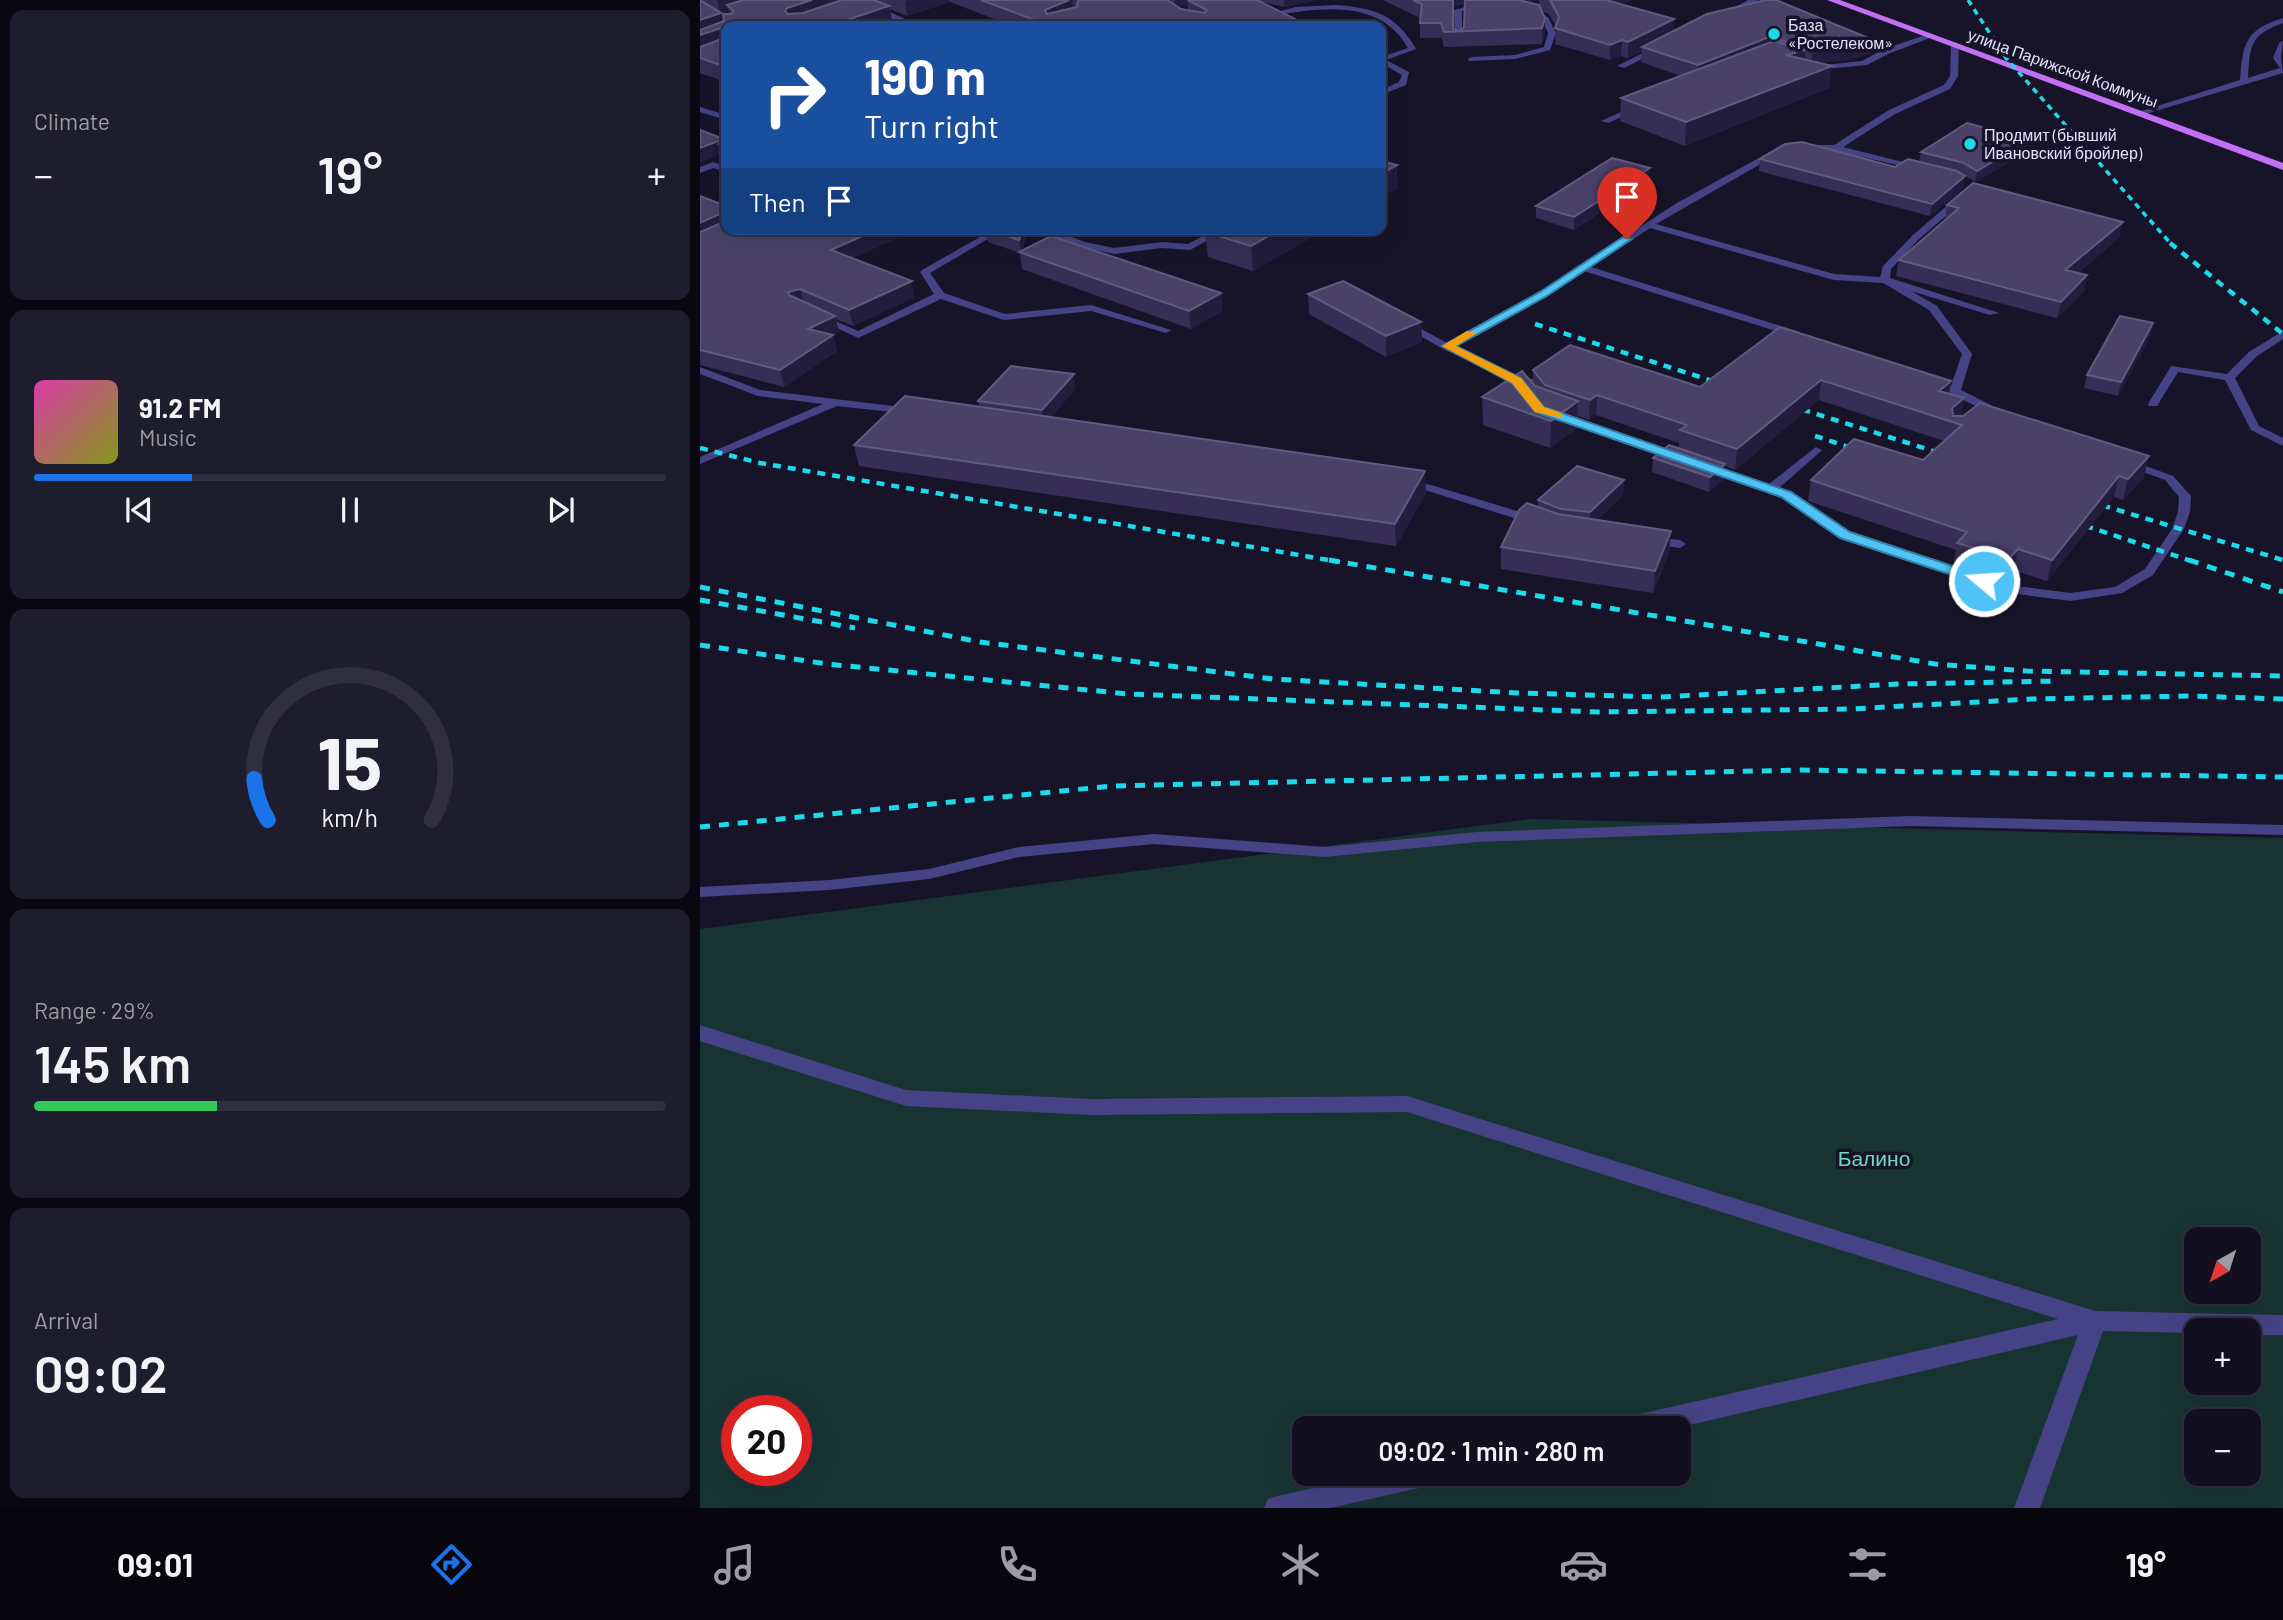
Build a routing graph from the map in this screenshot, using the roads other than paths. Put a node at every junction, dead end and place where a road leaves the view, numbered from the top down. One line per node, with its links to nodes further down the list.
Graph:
1 (876, 0): 5 (street)
2 (1472, 0): 6 (lane)
3 (1754, 0): 11 (lane)
4 (1832, 0): 15 (main road, улица Парижской Коммуны)
5 (865, 4): 13 (lane)
6 (1482, 5): 7 (lane); 16 (lane)
7 (1495, 6)
8 (1534, 6): 21 (lane)
9 (1268, 9): 10 (lane)
10 (1277, 13): 14 (lane); 20 (lane)
11 (1721, 17)
12 (2283, 20): 26 (lane)
13 (902, 21)
14 (1294, 21)
15 (1931, 36): 18 (main road, улица Парижской Коммуны); 25 (lane)
16 (1458, 42)
17 (2283, 44): 24 (lane)
18 (1955, 45): 30 (main road, улица Парижской Коммуны); 33 (lane)
19 (1661, 48): 23 (lane)
20 (1386, 57)
21 (1472, 59)
22 (1386, 62): 27 (lane)
23 (1621, 66)
24 (2283, 68): 26 (lane)
25 (1811, 69)
26 (2244, 82): 30 (lane)
27 (1386, 91)
28 (1642, 107): 32 (lane)
29 (700, 109): 31 (lane)
30 (2139, 113): 37 (main road, улица Парижской Коммуны)
31 (721, 116)
32 (1605, 121)
33 (1836, 148): 34 (lane); 39 (lane)
34 (1794, 149)
35 (1782, 151): 41 (lane)
36 (721, 167): 38 (lane)
37 (2283, 167)
38 (700, 170)
39 (1922, 170)
40 (1966, 195): 46 (lane)
41 (1648, 225): 45 (lane); 46 (lane)
42 (990, 235): 47 (lane)
43 (1057, 235): 44 (lane)
44 (1212, 236)
45 (1583, 268): 53 (lane); 54 (lane)
46 (1885, 280): 48 (lane); 59 (lane)
47 (940, 295): 49 (lane); 51 (lane)
48 (1994, 313)
49 (811, 314)
50 (1390, 316): 54 (lane)
51 (1166, 330)
52 (2283, 334): 57 (lane)
53 (1807, 338)
54 (1447, 346): 58 (lane)
55 (700, 370): 60 (lane)
56 (1920, 377): 59 (lane)
57 (2229, 378): 61 (lane); 65 (lane)
58 (1525, 384)
59 (1955, 391): 64 (lane)
60 (836, 403): 62 (lane); 68 (lane)
61 (2153, 404)
62 (929, 413)
63 (1552, 414): 70 (lane)
64 (1965, 424)
65 (2283, 443)
66 (1816, 450): 70 (lane)
67 (2117, 459): 70 (lane)
68 (700, 461)
69 (1400, 483): 71 (lane)
70 (1771, 489)
71 (1547, 525)
72 (1640, 539): 73 (lane)
73 (1681, 544)
74 (2283, 830): 75 (lane)
75 (700, 892)
76 (700, 1033): 77 (street)
77 (2095, 1321): 78 (street); 79 (street); 82 (street)
78 (2283, 1325)
79 (1679, 1416)
80 (1375, 1486): 81 (street)
81 (1277, 1508)
82 (2027, 1508)

